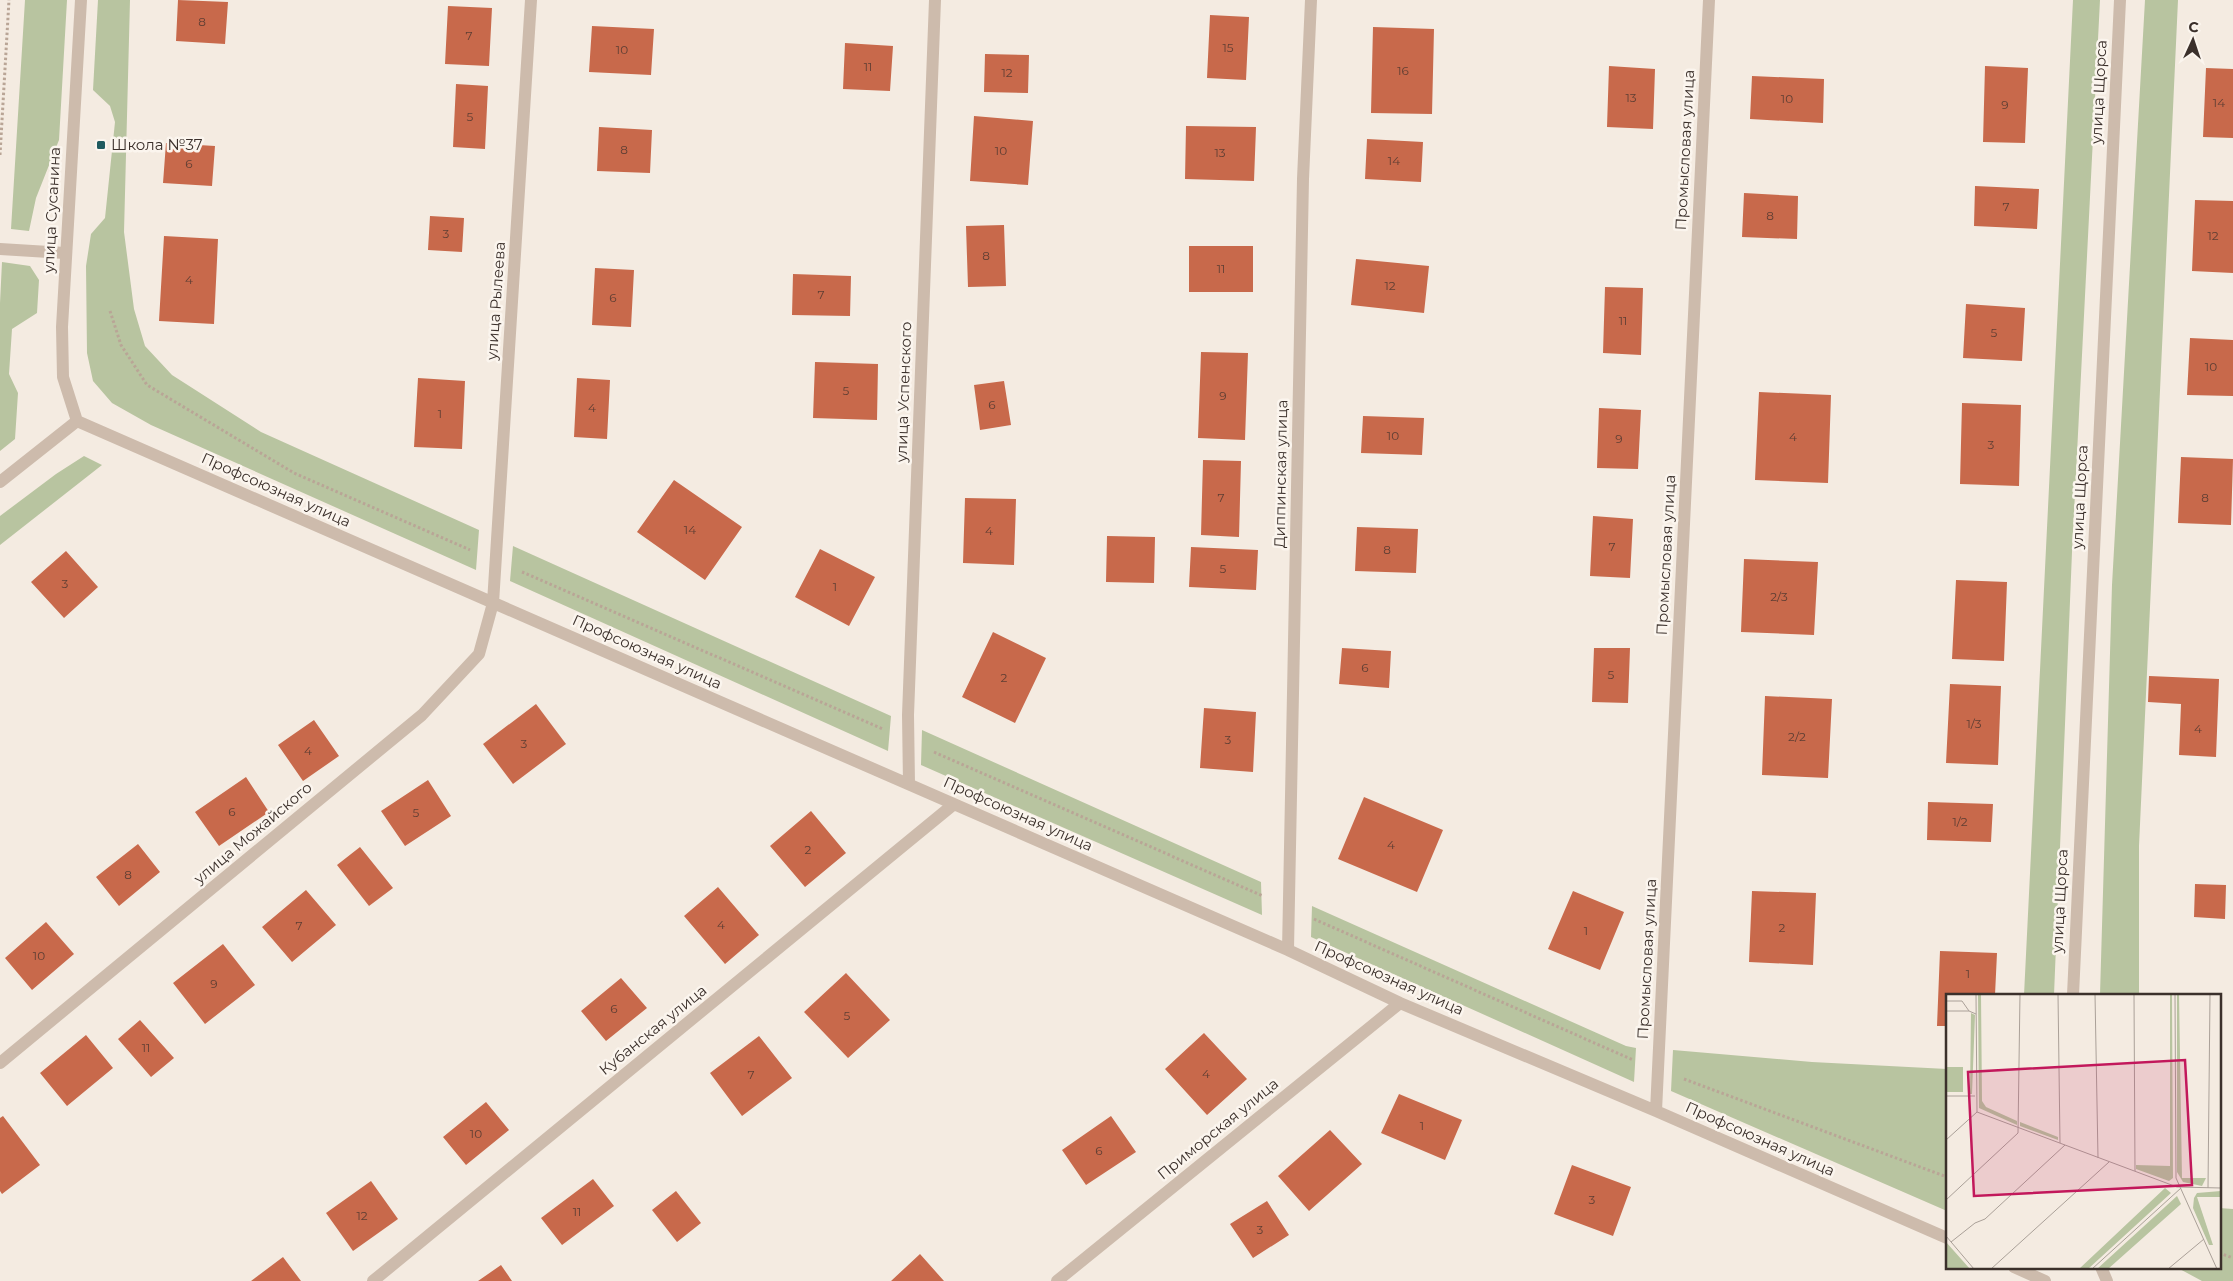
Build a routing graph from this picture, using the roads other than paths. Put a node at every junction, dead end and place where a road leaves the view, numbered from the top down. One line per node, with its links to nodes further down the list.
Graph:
1 (81, 0): 8 (street, улица Сусанина)
2 (531, 0): 11 (street, улица Рылеева)
3 (935, 0): 12 (street, улица Успенского)
4 (1311, 0): 14 (street, Диппинская улица)
5 (1709, 0): 18 (street, Промысловая улица)
6 (2120, 0): 15 (street, улица Щорса)
7 (0, 249): 8 (street)
8 (66, 253): 9 (street, улица Сусанина)
9 (77, 421): 10 (street); 11 (street, Профсоюзная улица)
10 (0, 482)
11 (493, 603): 12 (street, Профсоюзная улица); 17 (street, улица Можайского)
12 (909, 784): 13 (street, Профсоюзная улица)
13 (954, 804): 14 (street, Профсоюзная улица); 22 (street, Кубанская улица)
14 (1288, 950): 16 (street, Профсоюзная улица)
15 (2073, 994)
16 (1400, 1003): 18 (street, Профсоюзная улица); 23 (street, Приморская улица)
17 (0, 1063)
18 (1656, 1111): 19 (street, Профсоюзная улица)
19 (1946, 1238)
20 (2016, 1268): 24 (street)
21 (2101, 1268): 25 (street)
22 (373, 1281)
23 (1056, 1281)
24 (2045, 1281)
25 (2107, 1281)

